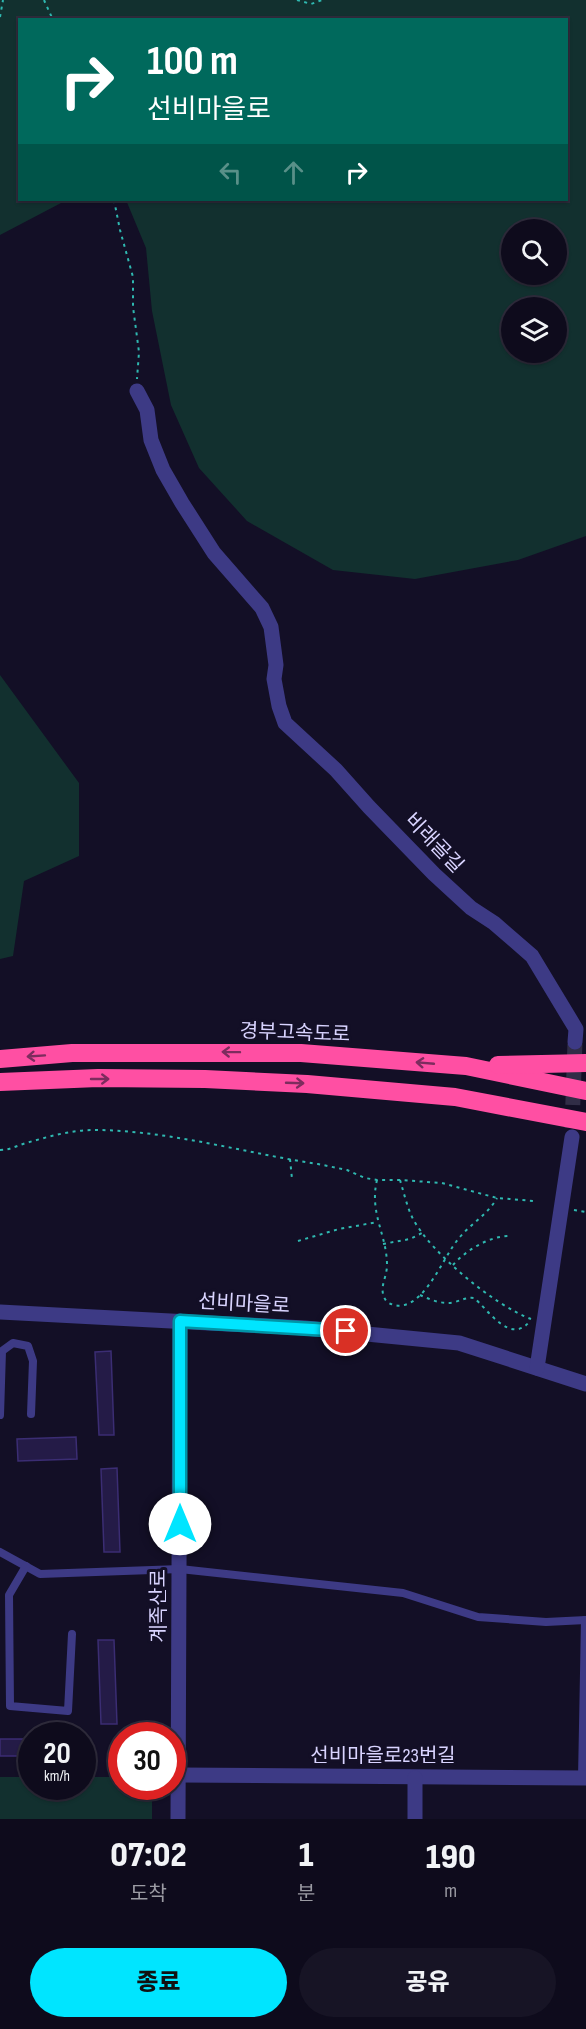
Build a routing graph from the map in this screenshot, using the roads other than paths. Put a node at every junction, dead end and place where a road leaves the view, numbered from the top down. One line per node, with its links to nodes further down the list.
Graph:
1 (137, 391): 2 (street, 비래골길)
2 (575, 1042)
3 (0, 1059): 5 (highway, 경부고속도로, one-way to 3)
4 (586, 1063): 5 (highway)
5 (466, 1066): 7 (highway, 경부고속도로)
6 (0, 1082): 8 (highway, one-way to 8)
7 (586, 1091)
8 (455, 1097): 9 (highway); 10 (highway)
9 (586, 1122)
10 (579, 1133): 13 (street)
11 (0, 1312): 12 (street, 선비마을로)
12 (180, 1321): 13 (street, 선비마을로); 19 (street, 계족산로)
13 (537, 1368): 14 (street, 선비마을로)
14 (586, 1384)
15 (31, 1414): 16 (lane)
16 (0, 1415)
17 (0, 1552): 18 (lane)
18 (26, 1566): 19 (lane); 21 (lane)
19 (180, 1569): 20 (lane); 22 (street, 계족산로)
20 (585, 1620): 25 (lane)
21 (72, 1634)
22 (180, 1722)
23 (186, 1775): 24 (street, 선비마을로23번길)
24 (415, 1778): 25 (street, 선비마을로23번길); 28 (street)
25 (584, 1778)
26 (179, 1800): 27 (street, 계족산로)
27 (178, 1819)
28 (415, 1819)

